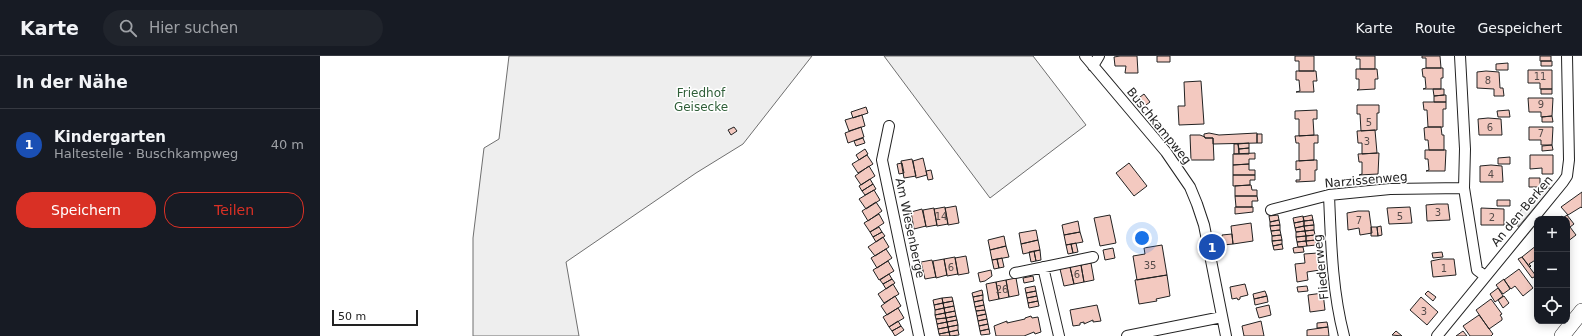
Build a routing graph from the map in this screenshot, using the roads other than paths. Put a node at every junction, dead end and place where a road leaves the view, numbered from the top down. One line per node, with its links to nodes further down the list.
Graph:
1 (1085, 56): 5 (street, Buschkampweg)
2 (1099, 56): 5 (street)
3 (1460, 56): 7 (street)
4 (1567, 56): 13 (street, An den Berken)
5 (1093, 66): 15 (street, Buschkampweg)
6 (888, 126): 17 (street, Am Wiesenberge)
7 (1464, 188): 8 (street, Narzissenweg); 13 (street)
8 (1329, 195): 9 (street, Narzissenweg); 21 (street, Fliederweg)
9 (1271, 210)
10 (1093, 257): 11 (street)
11 (1043, 267): 12 (street); 18 (street)
12 (1015, 272)
13 (1485, 276): 22 (street, An den Berken)
14 (1582, 311): 23 (main road)
15 (1222, 317): 16 (street); 20 (street, Buschkampweg)
16 (1139, 335): 19 (street)
17 (919, 336)
18 (1059, 336)
19 (1127, 336)
20 (1226, 336)
21 (1344, 336)
22 (1437, 336)
23 (1562, 336)

